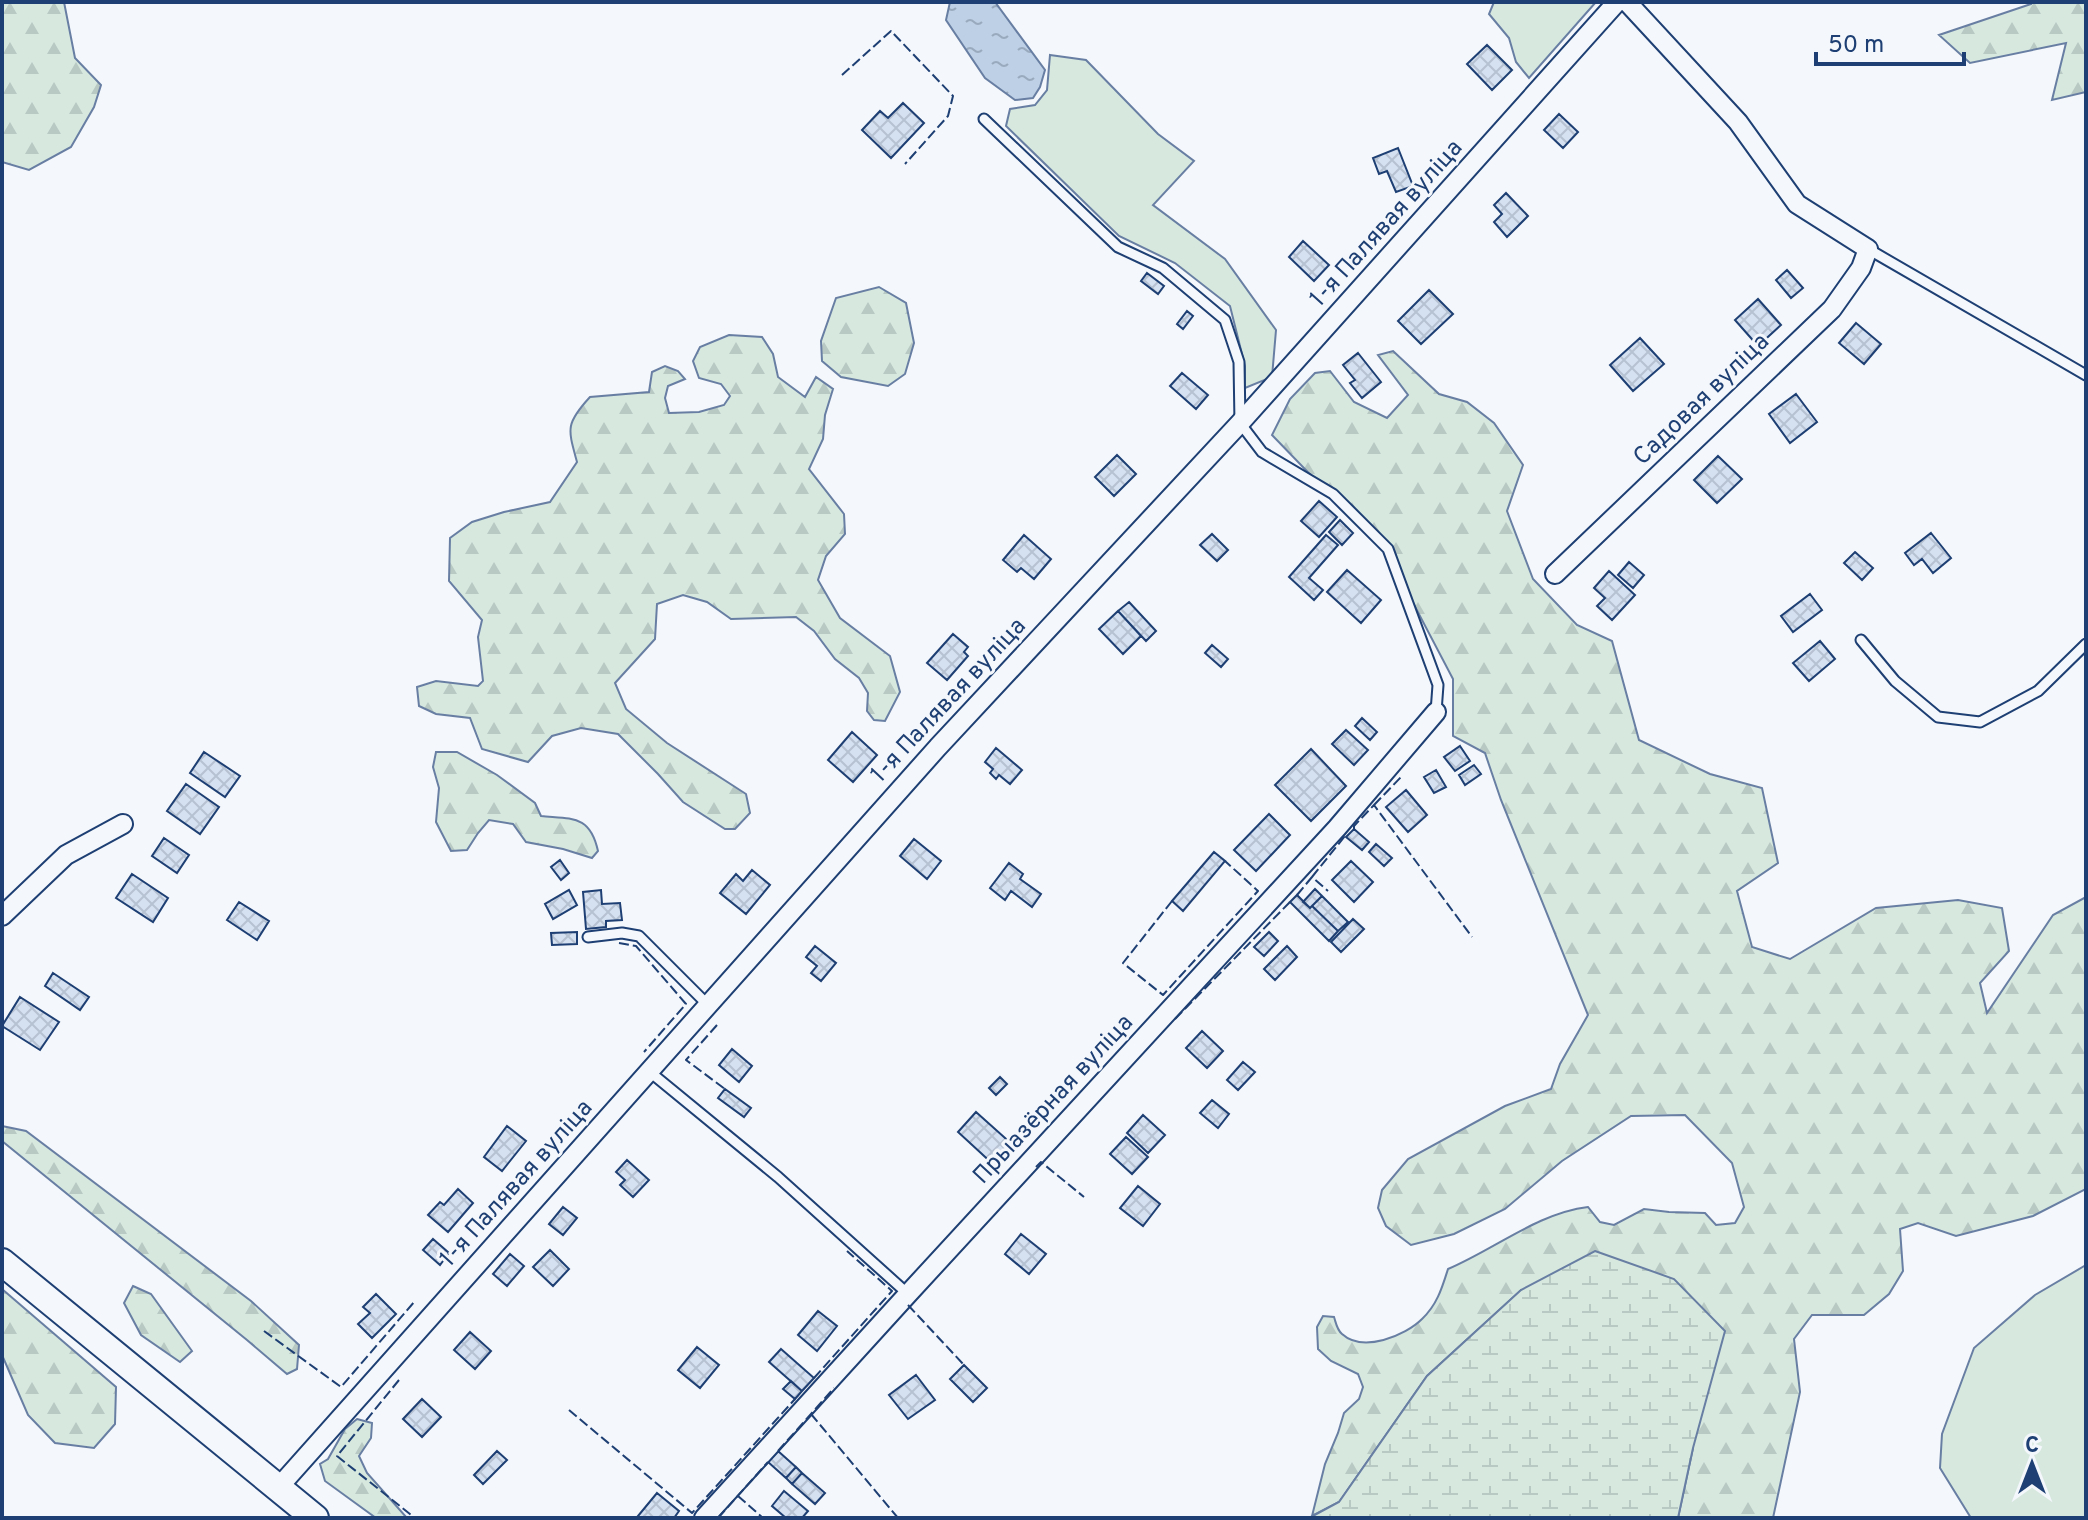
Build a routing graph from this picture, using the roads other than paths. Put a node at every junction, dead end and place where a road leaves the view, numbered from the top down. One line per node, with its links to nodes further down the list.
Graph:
1 (1617, 2): 6 (street, 1-я Палявая вуліца)
2 (1627, 2): 4 (street)
3 (984, 119): 6 (lane)
4 (1868, 249): 5 (lane); 7 (street, Садовая вуліца)
5 (2086, 375)
6 (1240, 423): 10 (lane); 14 (street, 1-я Палявая вуліца)
7 (1555, 574)
8 (1861, 640): 9 (lane)
9 (2086, 644)
10 (1436, 712): 17 (street, Прыазёрная вуліца)
11 (123, 824): 12 (street)
12 (2, 916)
13 (588, 937): 14 (lane)
14 (709, 1006): 15 (street, 1-я Палявая вуліца)
15 (650, 1072): 17 (lane); 18 (street, 1-я Палявая вуліца)
16 (2, 1262): 18 (main road)
17 (908, 1294): 20 (street, Прыазёрная вуліца)
18 (278, 1488): 19 (main road)
19 (315, 1518)
20 (704, 1518)

